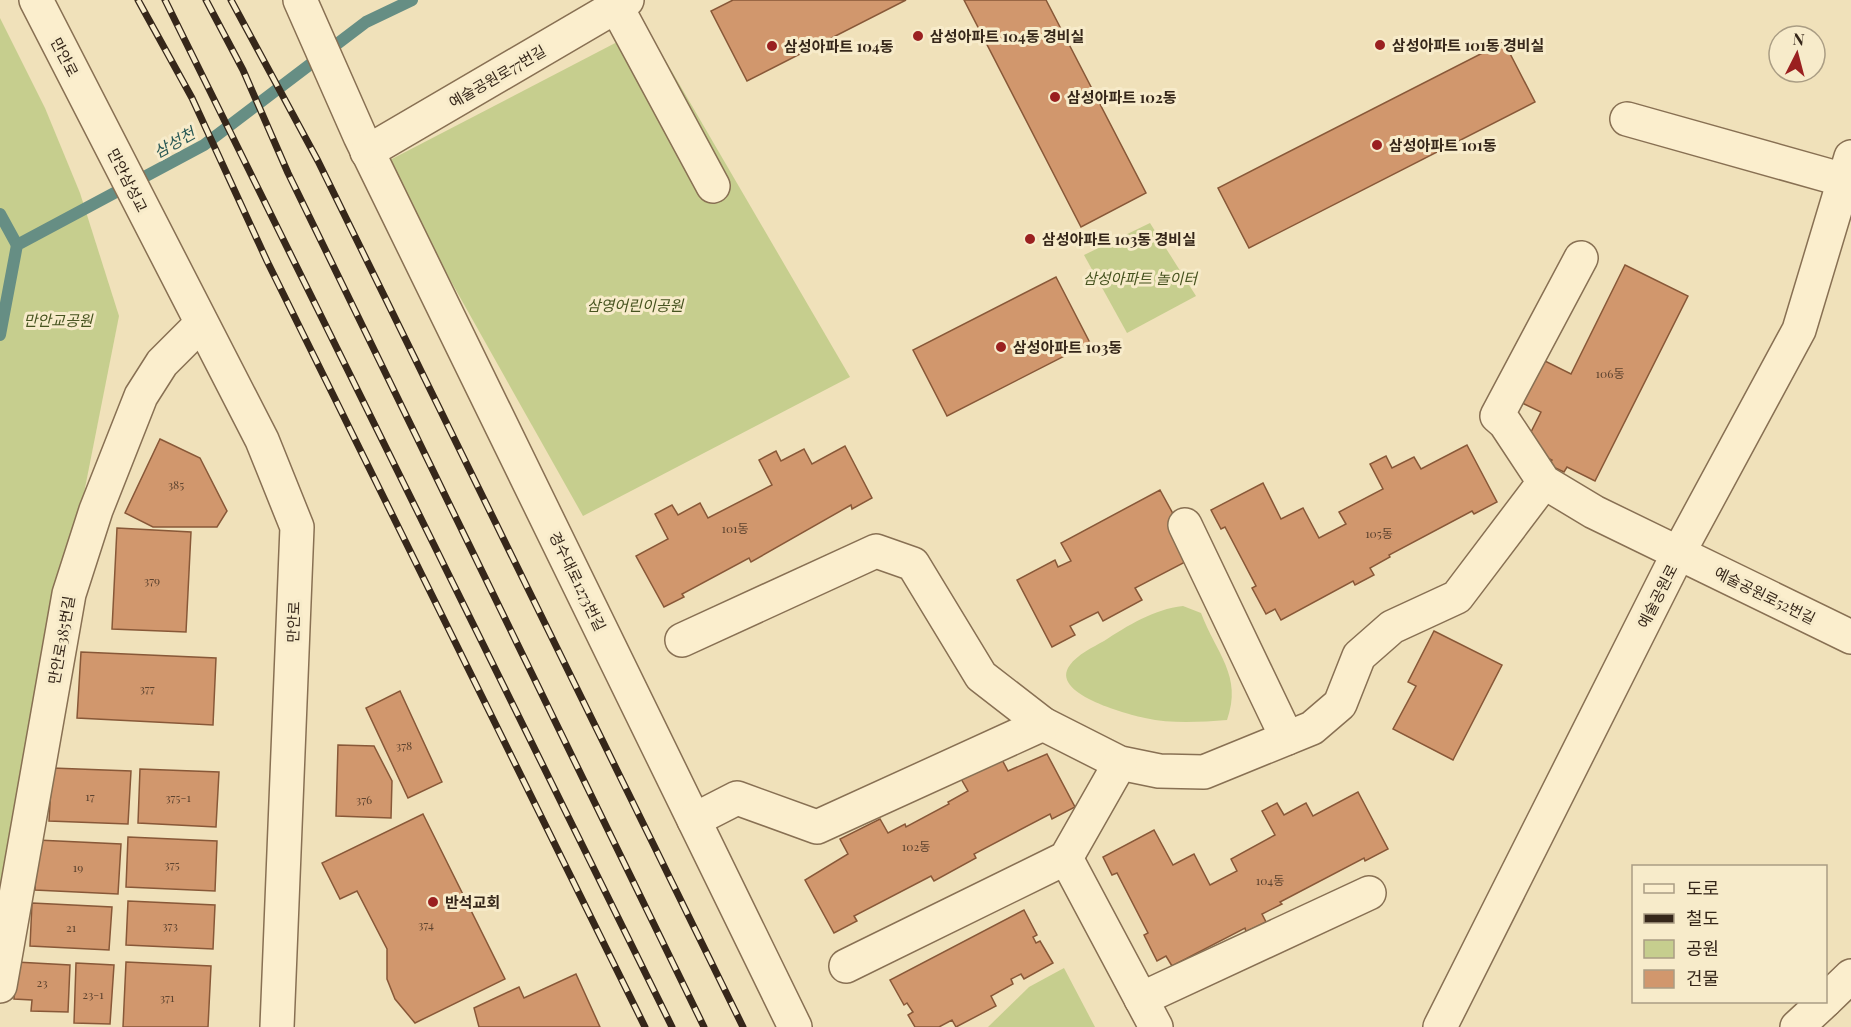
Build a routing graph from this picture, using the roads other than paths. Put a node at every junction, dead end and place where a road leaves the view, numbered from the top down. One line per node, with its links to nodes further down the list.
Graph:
1 (36, 0): 4 (street, 만안로)
2 (621, 3): 6 (street, 예술공원로77번길); 8 (street)
3 (302, 4): 6 (street, 경수대로1273번길)
4 (93, 113): 9 (street, 만안삼성교)
5 (1627, 119): 7 (street)
6 (363, 144): 20 (street, 경수대로1273번길)
7 (1847, 168): 14 (street, 예술공원로)
8 (713, 186)
9 (162, 247): 11 (street, 만안로)
10 (1581, 258): 12 (street)
11 (201, 324): 25 (street, 만안로385번길); 30 (street, 만안로)
12 (1544, 482): 14 (street, 예술공원로52번길); 18 (street)
13 (1185, 525): 18 (street)
14 (1679, 552): 15 (street, 예술공원로52번길); 29 (street, 예술공원로)
15 (1851, 637)
16 (682, 640): 17 (street)
17 (1043, 724): 19 (street); 20 (street)
18 (1287, 738): 19 (street)
19 (1120, 763): 21 (street)
20 (694, 820): 31 (street, 경수대로1273번길)
21 (1066, 858): 23 (street); 26 (street)
22 (1369, 893): 26 (street)
23 (846, 966)
24 (1851, 976): 27 (street)
25 (0, 986)
26 (1141, 999): 32 (street)
27 (1827, 999)
28 (1823, 1003): 33 (street)
29 (1440, 1025)
30 (277, 1027)
31 (795, 1027)
32 (1156, 1027)
33 (1797, 1027)

